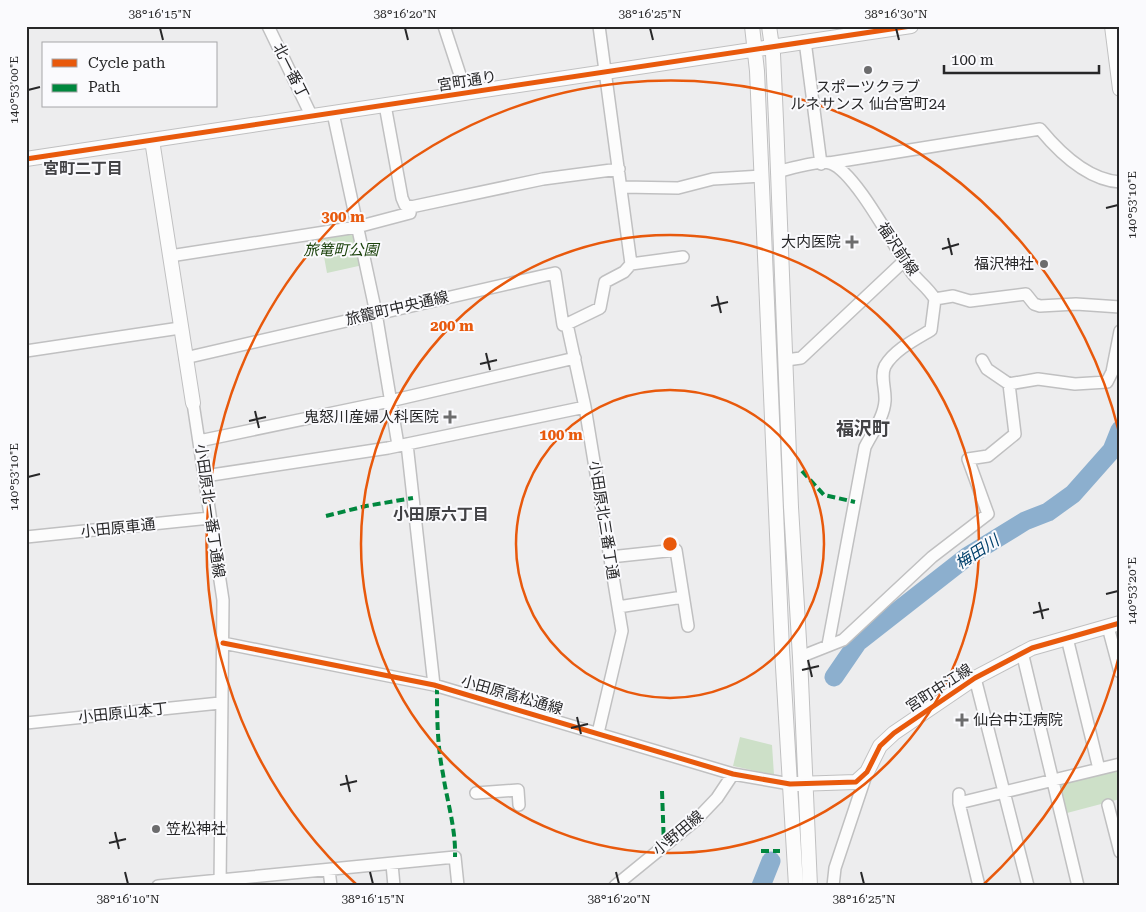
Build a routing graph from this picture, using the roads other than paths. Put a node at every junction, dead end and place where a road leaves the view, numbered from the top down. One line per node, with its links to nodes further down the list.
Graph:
1 (268, 26): 17 (street, 北一番丁)
2 (444, 26): 14 (street)
3 (600, 26): 12 (street)
4 (752, 26): 11 (street)
5 (769, 26): 10 (street)
6 (911, 26): 8 (street, 宮町通り)
7 (1112, 26): 13 (street)
8 (887, 28): 9 (street, 宮町通り)
9 (805, 42): 10 (street, 宮町通り); 20 (street)
10 (772, 46): 11 (street, 宮町通り); 22 (street)
11 (755, 49): 12 (street, 宮町通り); 23 (street)
12 (606, 72): 14 (street, 宮町通り); 21 (street)
13 (1120, 89)
14 (466, 94): 15 (street, 宮町通り)
15 (385, 106): 16 (street, 宮町通り); 26 (street)
16 (333, 113): 17 (street, 宮町通り); 27 (street)
17 (312, 117): 18 (street, 宮町通り)
18 (152, 140): 19 (street, 宮町通り); 28 (street, 小田原北一番丁通線)
19 (26, 159)
20 (825, 163): 22 (street); 24 (street); 30 (street, 福沢前線)
21 (619, 169): 25 (street); 26 (street)
22 (778, 172): 41 (street)
23 (762, 176): 25 (street); 74 (street)
24 (1120, 182)
25 (622, 187): 31 (street)
26 (411, 207): 27 (street)
27 (357, 227): 28 (street); 34 (street)
28 (170, 256): 36 (street, 小田原北一番丁通線)
29 (682, 257): 31 (street)
30 (904, 261): 32 (street, 福沢前線); 41 (street)
31 (631, 264): 35 (street)
32 (935, 299): 33 (street); 59 (street)
33 (1120, 307)
34 (376, 313): 35 (street, 旅籠町中央通線); 39 (street, 旅籠町中央通線); 44 (street)
35 (568, 324): 40 (street, 小田原北三番丁通)
36 (180, 328): 38 (street); 39 (street, 小田原北一番丁通線)
37 (1120, 331): 43 (street)
38 (26, 351)
39 (185, 358): 45 (street, 小田原北一番丁通線)
40 (575, 358): 44 (street); 46 (street, 小田原北三番丁通)
41 (786, 360): 61 (street)
42 (982, 360): 43 (street)
43 (1009, 384): 59 (street)
44 (390, 401): 47 (street); 48 (street)
45 (193, 403): 47 (street, 小田原北一番丁通線)
46 (585, 407): 48 (street); 52 (street, 小田原北三番丁通)
47 (199, 441): 49 (street, 小田原北一番丁通線)
48 (402, 444): 49 (street); 64 (street)
49 (205, 476): 50 (street, 小田原北一番丁通線)
50 (210, 518): 51 (street, 小田原車通); 58 (street, 小田原北一番丁通線)
51 (26, 537)
52 (610, 557): 53 (street); 54 (street, 小田原北三番丁通)
53 (683, 597): 54 (street); 56 (street)
54 (618, 607): 67 (street, 小田原北三番丁通)
55 (1114, 625): 57 (street, 宮町中江線); 62 (street)
56 (688, 626)
57 (1067, 638): 60 (street, 宮町中江線); 69 (street)
58 (223, 643): 64 (street, 小田原高松通線); 65 (street, 小田原北一番丁通線)
59 (828, 645): 61 (street)
60 (1022, 652): 63 (street, 宮町中江線); 72 (street)
61 (800, 657): 73 (street)
62 (1120, 672)
63 (975, 678): 70 (street, 宮町中江線); 75 (street)
64 (434, 685): 67 (street, 小田原高松通線)
65 (220, 703): 66 (street, 小田原山本丁); 82 (street, 小田原北一番丁通線)
66 (26, 723)
67 (598, 733): 71 (street, 小田原高松通線)
68 (1120, 764): 69 (street)
69 (1099, 769): 72 (street)
70 (867, 772): 73 (street); 90 (street)
71 (733, 774): 74 (street, 小田原高松通線); 87 (street, 小野田線)
72 (1053, 780): 75 (street); 93 (street)
73 (805, 783): 74 (street); 89 (street)
74 (790, 784): 88 (street)
75 (1005, 792): 91 (street); 92 (street)
76 (476, 793): 77 (street)
77 (519, 805)
78 (1108, 805): 79 (street)
79 (1120, 852)
80 (392, 864): 81 (street); 85 (street); 86 (street)
81 (329, 870): 82 (street); 84 (street)
82 (220, 883): 83 (street)
83 (158, 886)
84 (331, 886)
85 (394, 886)
86 (458, 886)
87 (615, 886)
88 (796, 886)
89 (810, 886)
90 (833, 886)
91 (979, 886)
92 (1028, 886)
93 (1078, 886)

